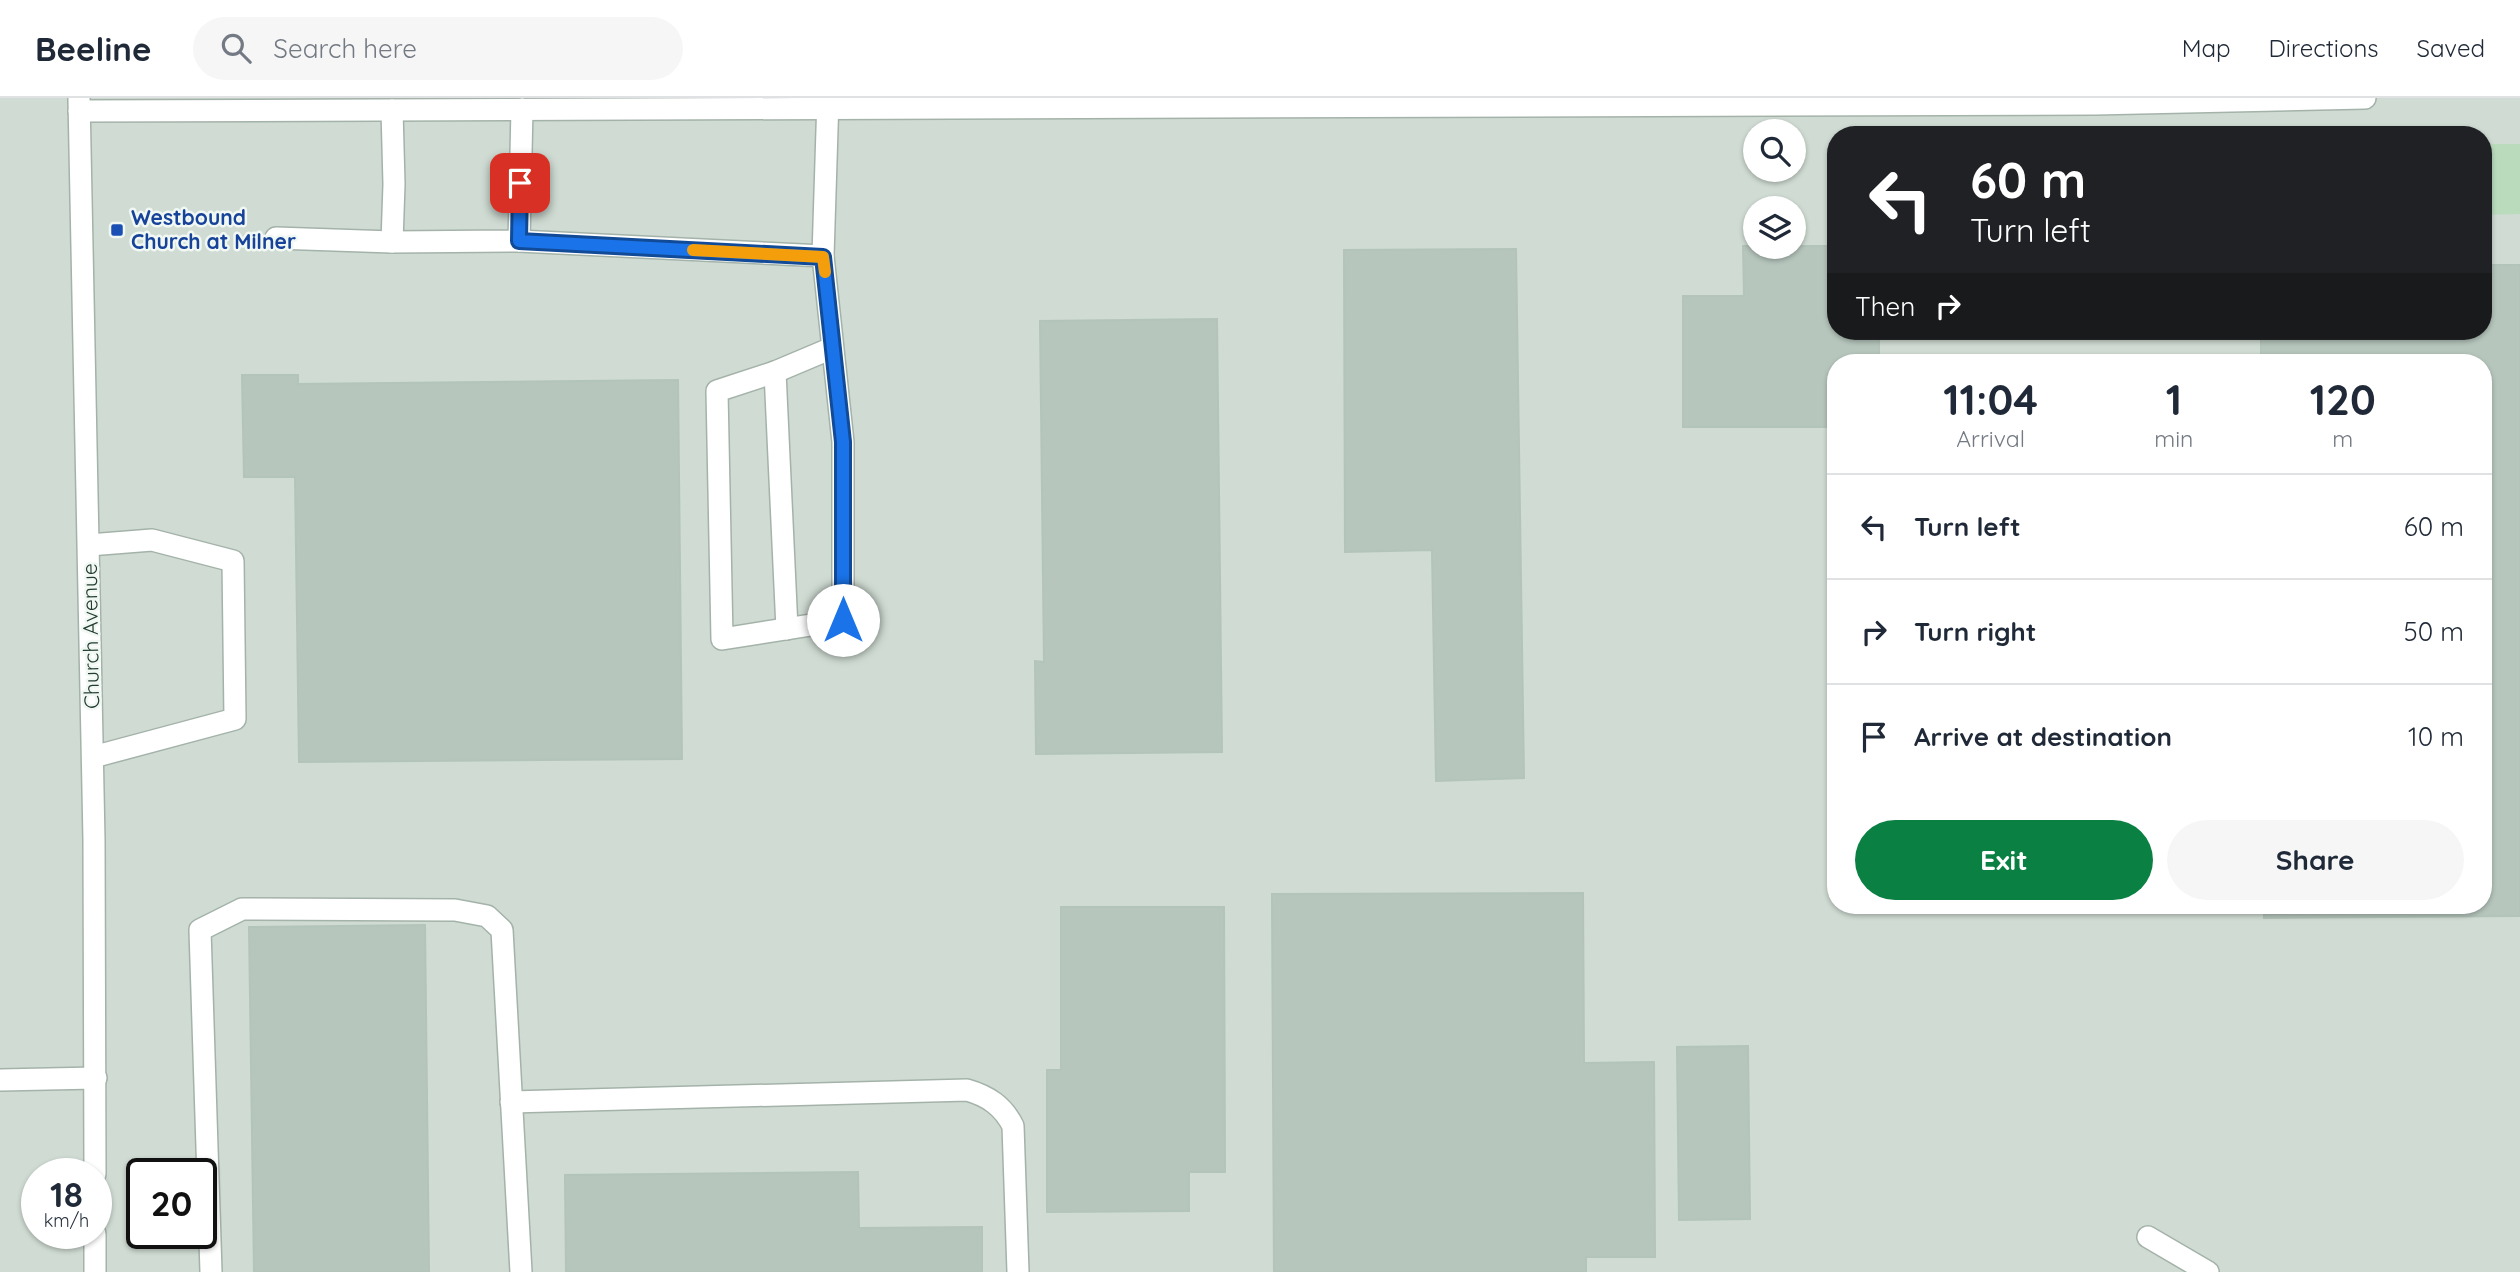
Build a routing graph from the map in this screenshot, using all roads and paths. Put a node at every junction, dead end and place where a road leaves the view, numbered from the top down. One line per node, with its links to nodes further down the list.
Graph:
1 (2351, 98): 2 (street); 3 (street)
2 (2365, 98)
3 (1913, 101): 4 (street)
4 (1271, 102): 6 (street)
5 (828, 103): 6 (street); 8 (street); 13 (street)
6 (950, 103)
7 (79, 105): 9 (street); 16 (street, Church Avenue)
8 (522, 109): 9 (street); 11 (street)
9 (392, 110): 12 (street)
10 (276, 238): 12 (street)
11 (519, 241): 12 (street); 13 (street)
12 (392, 242)
13 (823, 257): 14 (street)
14 (832, 348): 15 (street); 17 (street)
15 (775, 372): 17 (street); 17 (street)
16 (89, 545): 18 (street, Church Avenue); 18 (street)
17 (787, 629)
18 (93, 757): 19 (street, Church Avenue)
19 (96, 1078): 20 (street); 22 (street, Church Avenue)
20 (0, 1080)
21 (511, 1102): 26 (street); 27 (street); 28 (street)
22 (95, 1158)
23 (2148, 1237): 29 (street)
24 (95, 1249): 25 (street)
25 (94, 1272)
26 (211, 1272)
27 (521, 1272)
28 (1018, 1272)
29 (2208, 1272)

